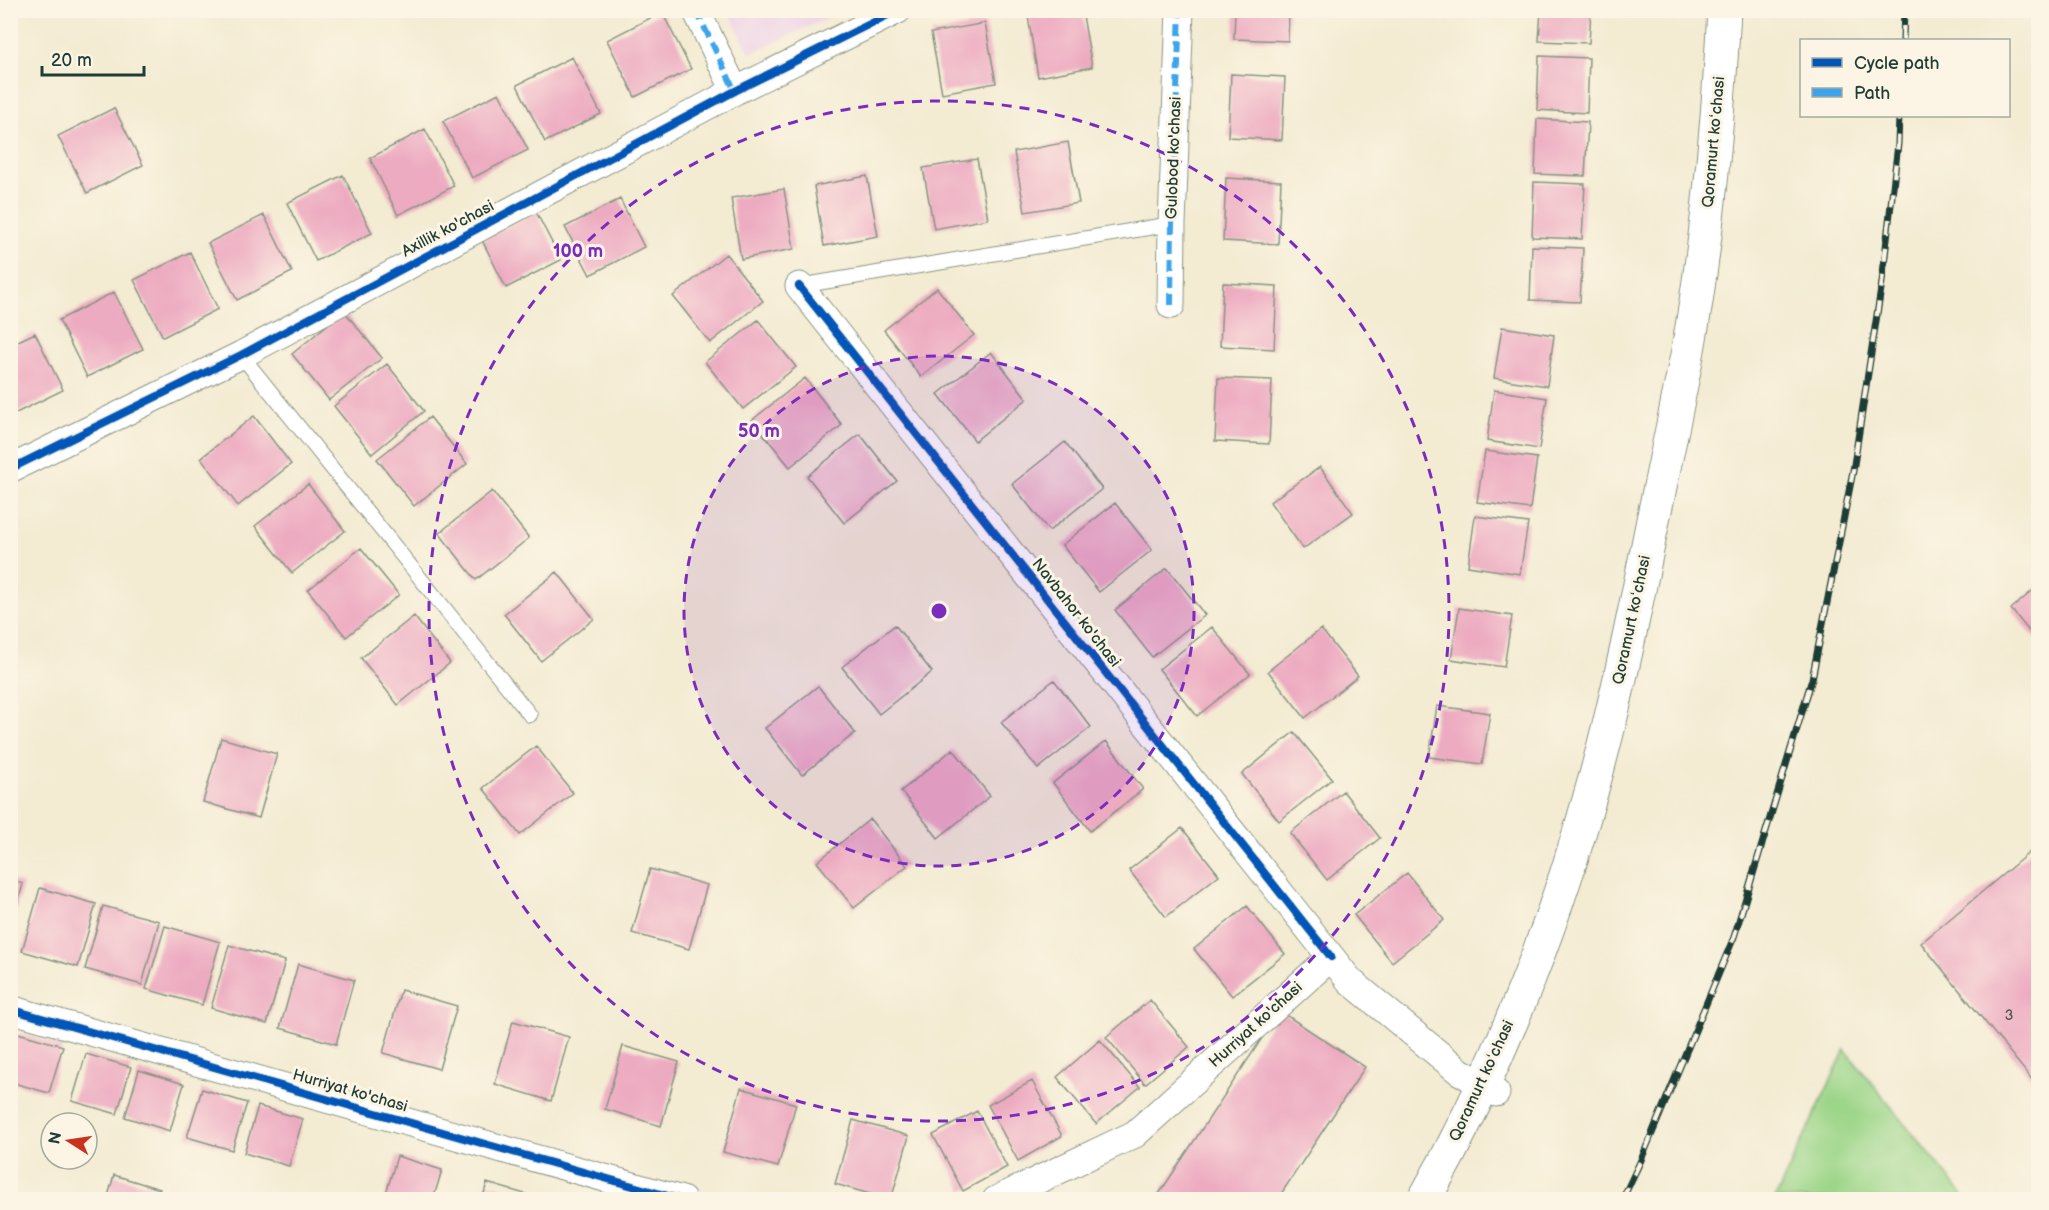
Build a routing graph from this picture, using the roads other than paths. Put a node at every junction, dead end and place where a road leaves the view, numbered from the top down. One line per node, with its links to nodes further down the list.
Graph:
1 (696, 10): 6 (street)
2 (898, 10): 6 (street, Axillik ko'chasi)
3 (1180, 10): 7 (street, Gulobod ko'chasi)
4 (1724, 10): 15 (main road, Qoramurt koʻchasi)
5 (1738, 10): 15 (main road, Qoramurt koʻchasi)
6 (735, 91): 10 (street, Axillik ko'chasi)
7 (1172, 224): 8 (lane); 9 (street, Gulobod ko'chasi)
8 (800, 286): 13 (street, Navbahor ko'chasi)
9 (1171, 305)
10 (241, 355): 11 (street, Axillik ko'chasi); 12 (lane)
11 (10, 469)
12 (530, 715)
13 (1331, 957): 15 (street); 17 (street, Hurriyat ko'chasi)
14 (10, 1009): 16 (street, Hurriyat ko'chasi)
15 (1490, 1090): 18 (main road, Qoramurt koʻchasi); 19 (main road, Qoramurt koʻchasi)
16 (682, 1200)
17 (996, 1200)
18 (1424, 1200)
19 (1441, 1200)

